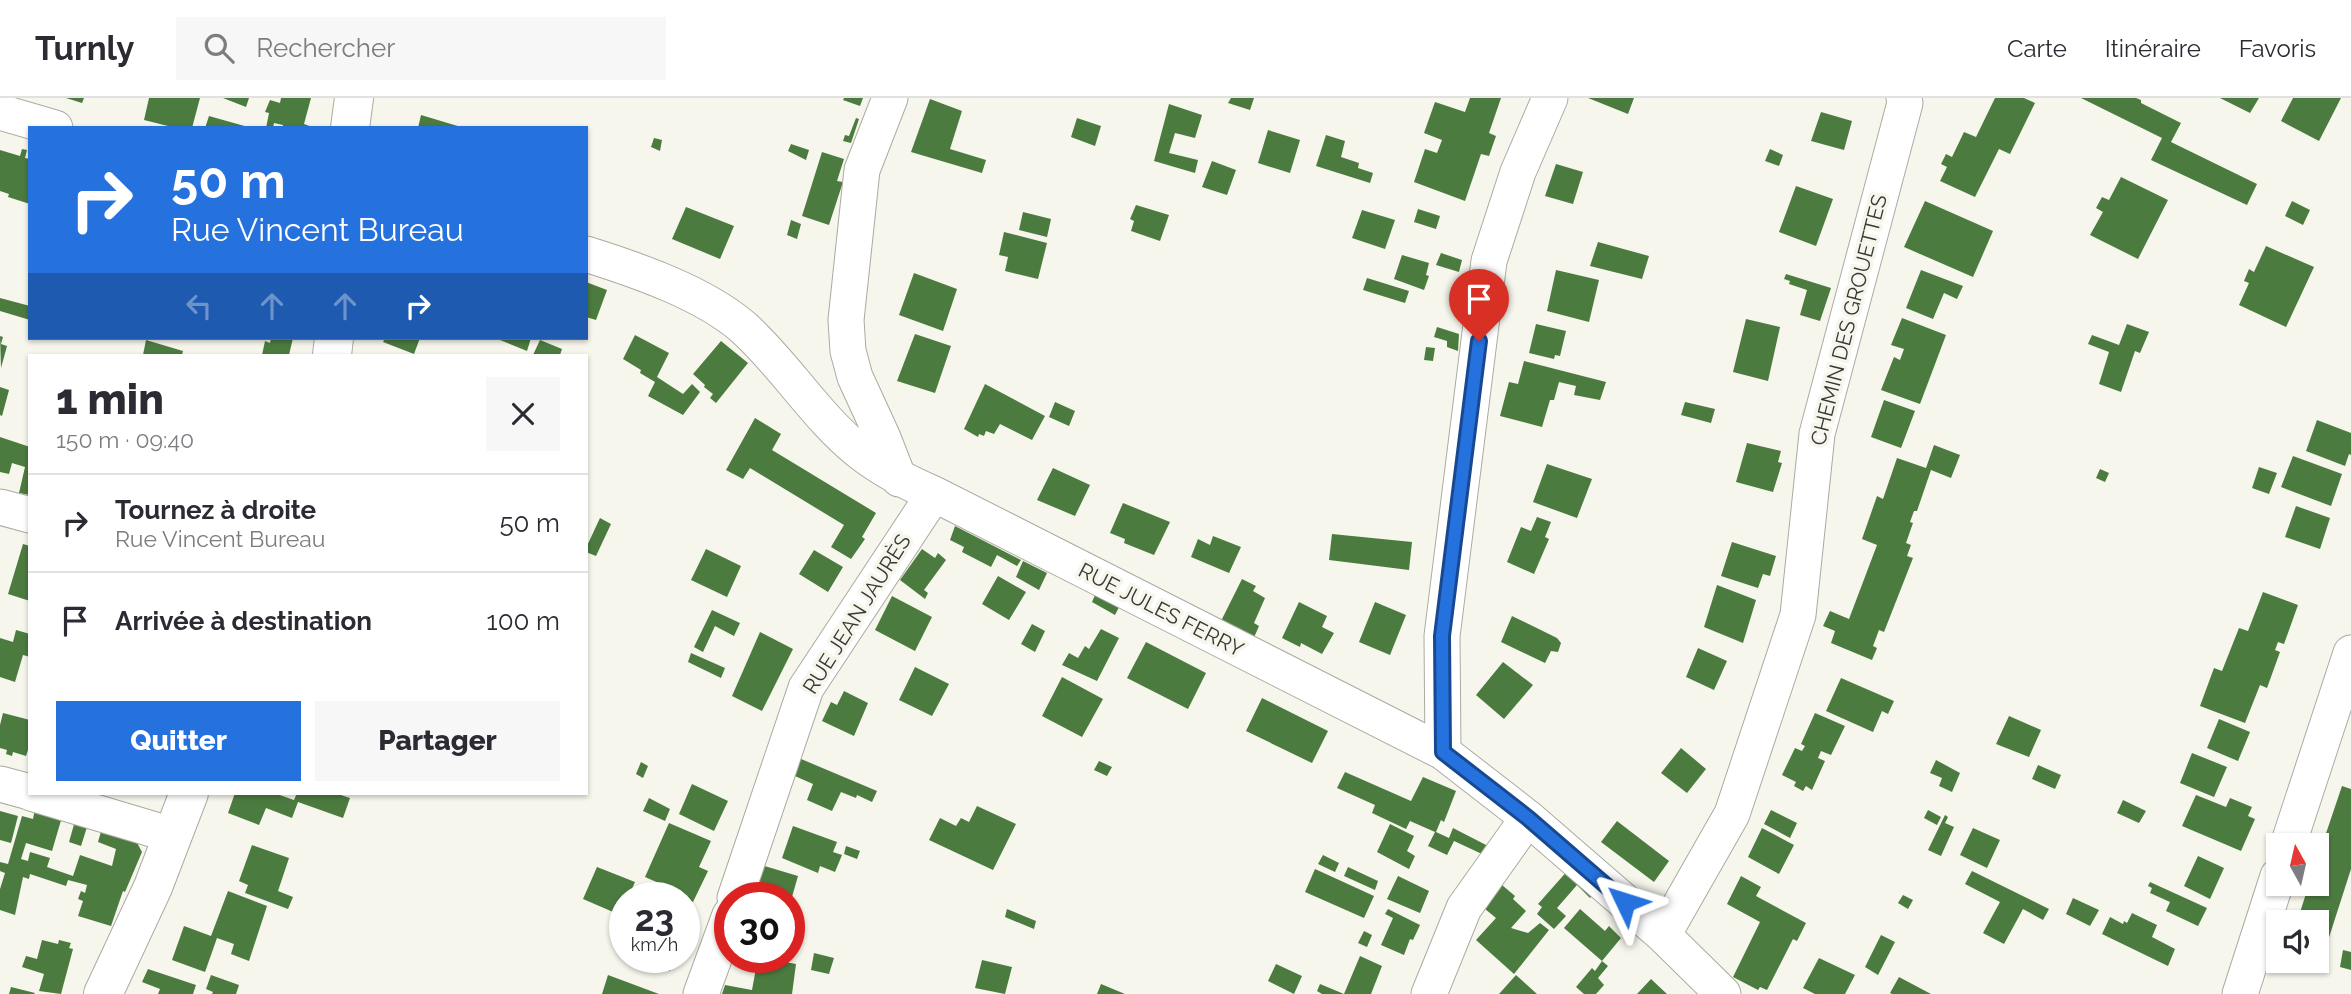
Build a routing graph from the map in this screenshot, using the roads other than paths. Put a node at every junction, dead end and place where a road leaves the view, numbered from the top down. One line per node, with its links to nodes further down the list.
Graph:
1 (354, 98): 7 (street)
2 (890, 98): 9 (street)
3 (1550, 98): 14 (street)
4 (1904, 98): 24 (street, CHEMIN DES GROUETTES)
5 (11, 108): 6 (street)
6 (51, 126)
7 (350, 126)
8 (588, 255): 9 (street, RUE JULES FERRY)
9 (899, 479): 10 (street, RUE JULES FERRY)
10 (934, 494): 14 (street, RUE JULES FERRY); 22 (street, RUE JEAN JAURÈS)
11 (0, 507): 12 (street)
12 (28, 514)
13 (2351, 653): 20 (street)
14 (1443, 752): 19 (street, RUE JULES FERRY)
15 (0, 783): 16 (street)
16 (28, 792)
17 (37, 795): 21 (street)
18 (188, 795): 21 (street)
19 (1528, 818): 24 (street, RUE JULES FERRY); 28 (street)
20 (2292, 833)
21 (172, 835): 26 (street)
22 (741, 882)
23 (2272, 896): 30 (street)
24 (1663, 935): 29 (street, RUE JULES FERRY)
25 (714, 959): 27 (street)
26 (103, 994)
27 (701, 994)
28 (1429, 994)
29 (1723, 994)
30 (2240, 994)

